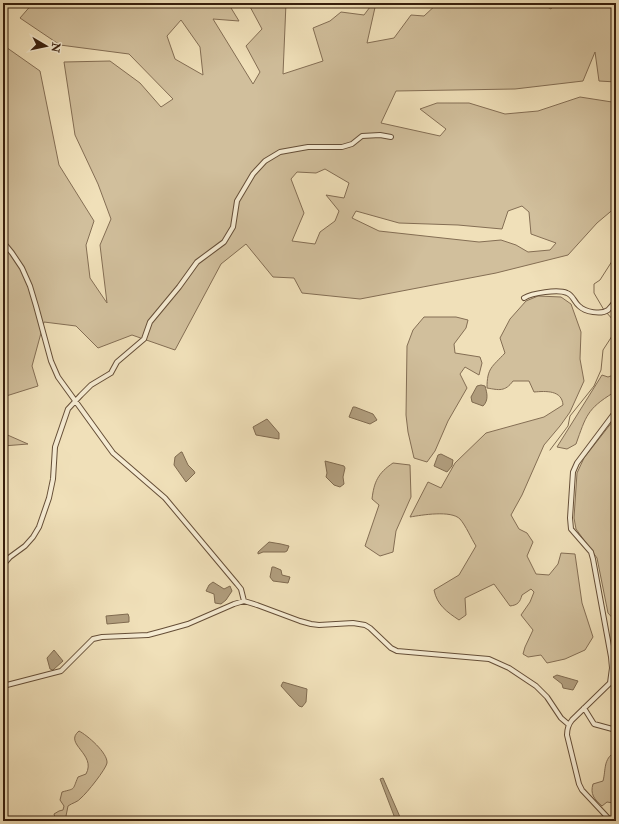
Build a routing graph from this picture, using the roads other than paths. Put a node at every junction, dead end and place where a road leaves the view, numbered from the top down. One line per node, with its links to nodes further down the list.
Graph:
1 (391, 137): 5 (street)
2 (3, 242): 5 (street)
3 (524, 298): 4 (street)
4 (616, 300)
5 (76, 400): 7 (street); 8 (street)
6 (616, 411): 10 (street)
7 (3, 565)
8 (244, 601): 11 (street); 13 (street)
9 (616, 682): 10 (street)
10 (610, 683): 12 (street)
11 (3, 686)
12 (584, 708): 13 (street); 14 (street)
13 (568, 724): 15 (street)
14 (616, 730)
15 (612, 821)

